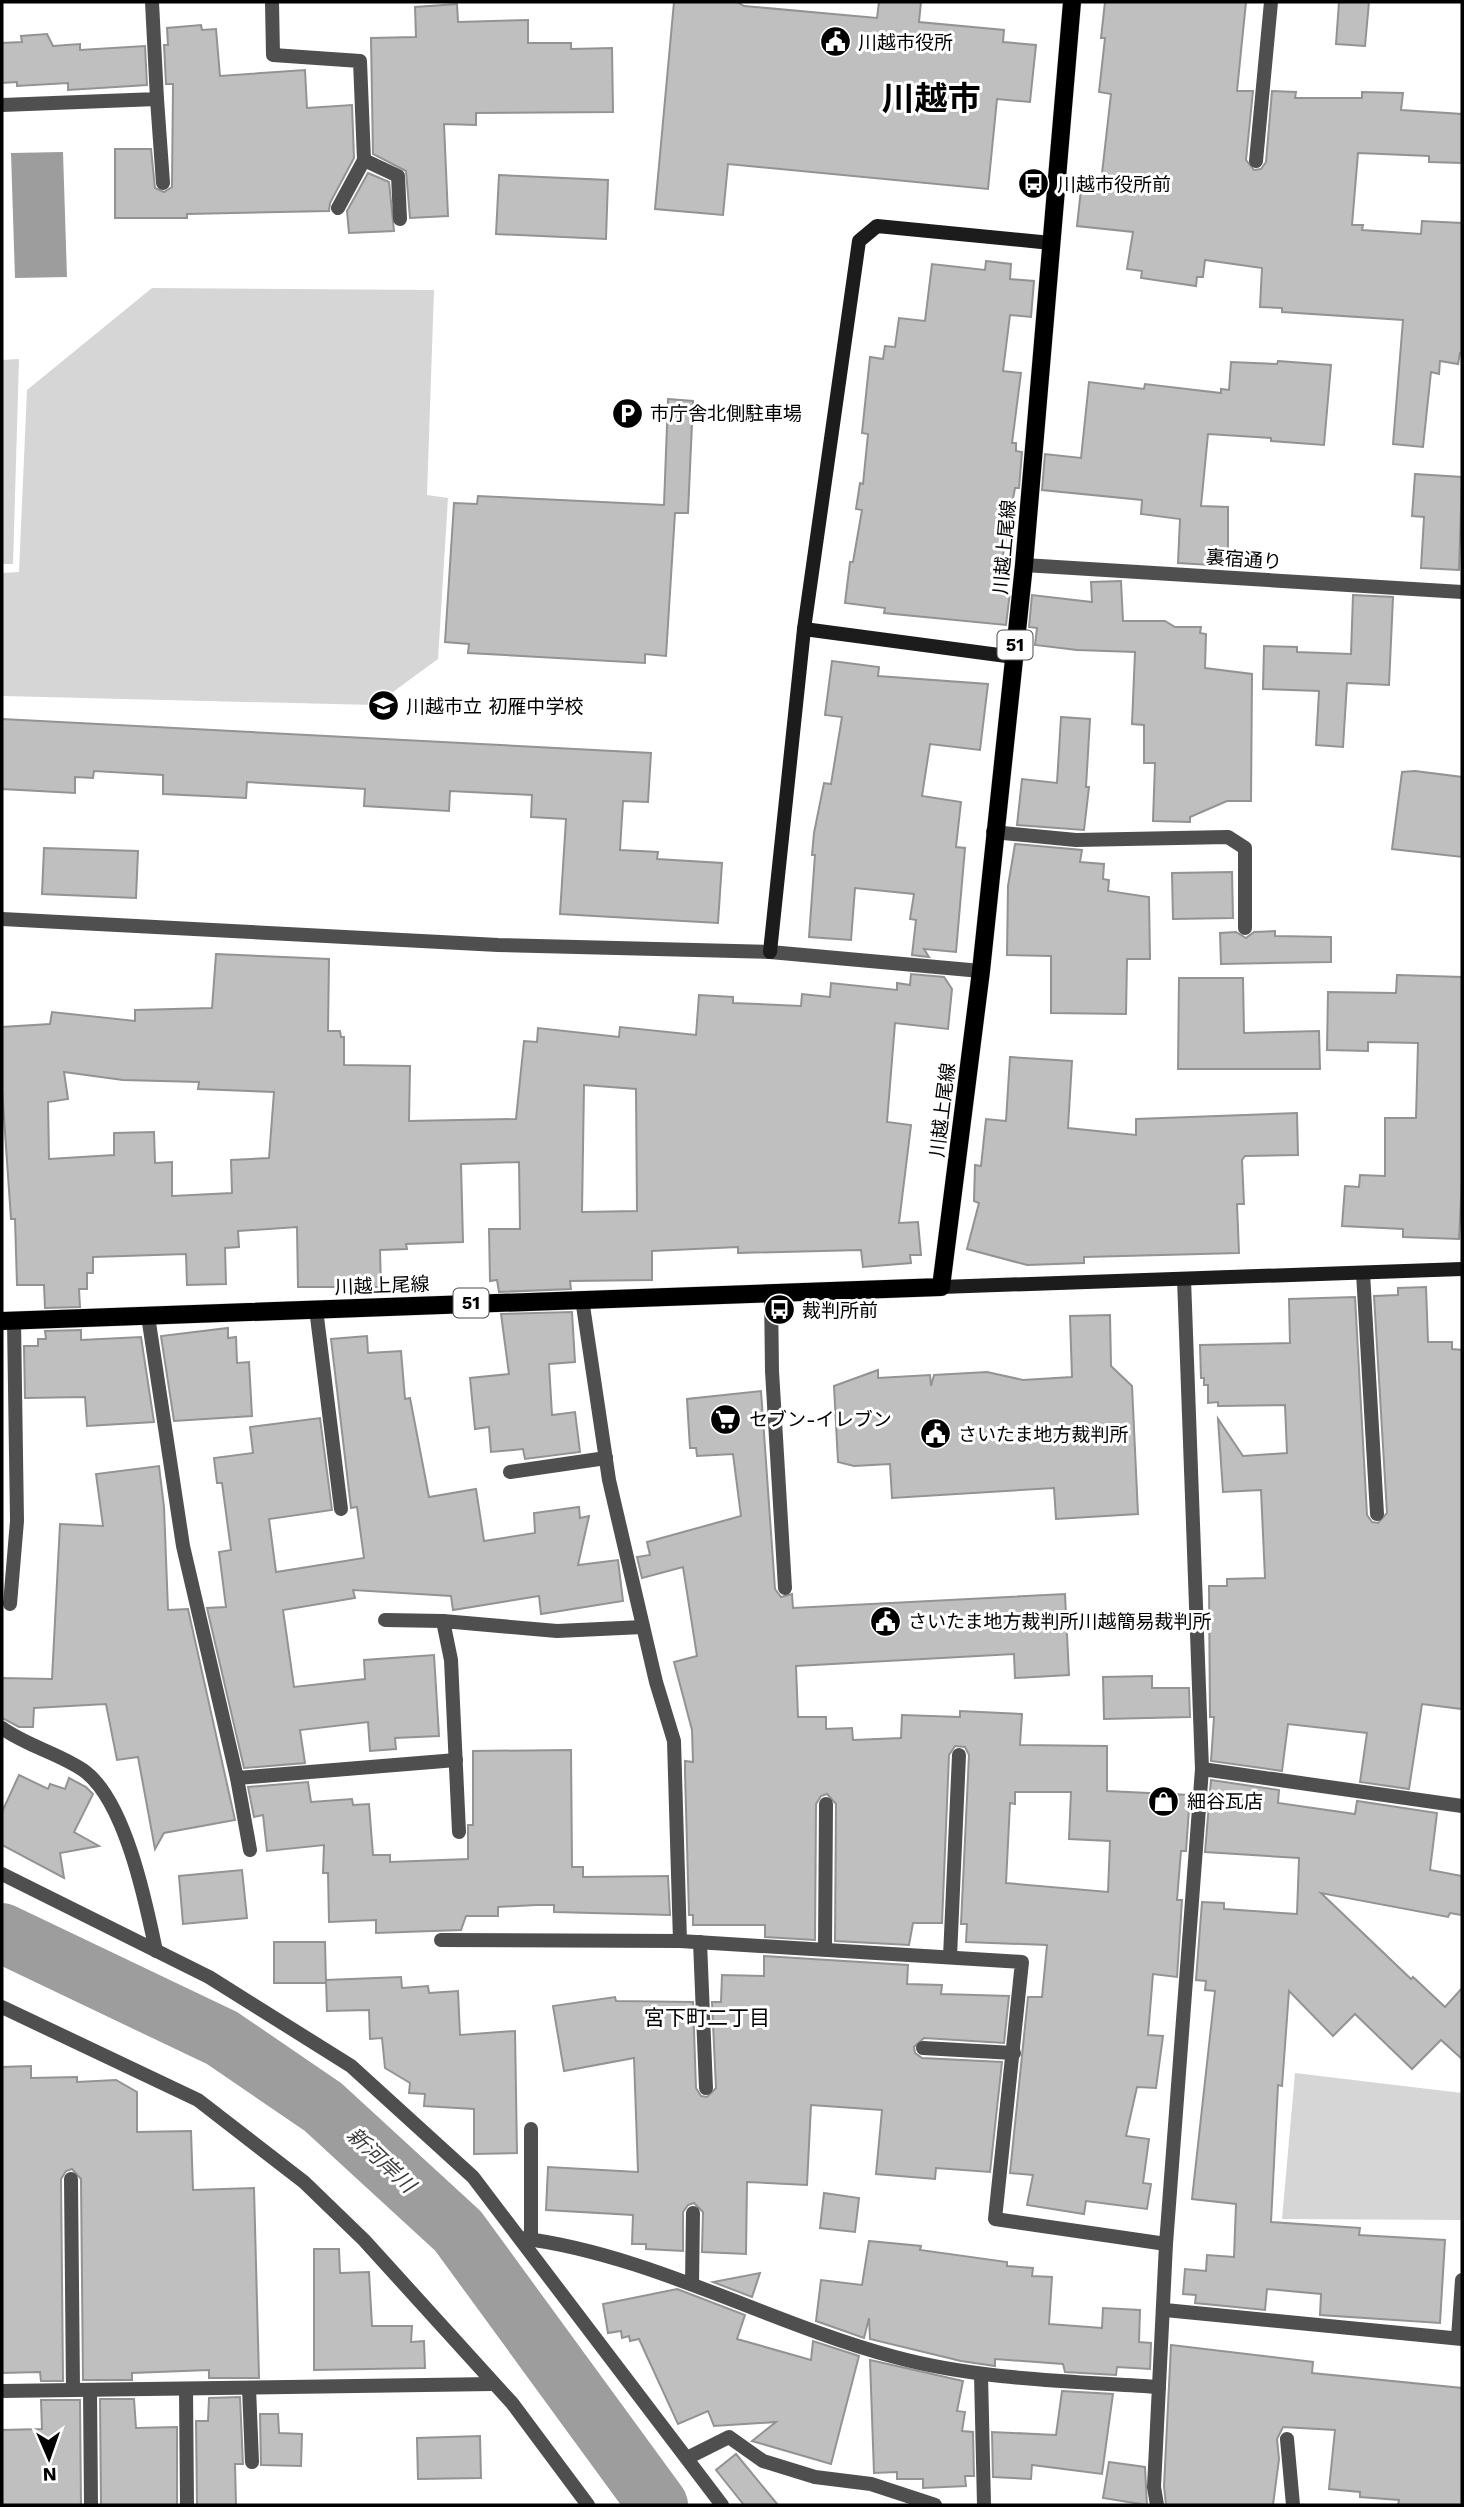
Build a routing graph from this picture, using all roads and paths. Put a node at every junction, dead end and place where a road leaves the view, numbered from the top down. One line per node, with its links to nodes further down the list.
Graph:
1 (152, 2): 5 (street)
2 (272, 2): 7 (street)
3 (1072, 2): 12 (main road, 川越上尾線 / 51)
4 (1271, 2): 8 (street)
5 (158, 99): 6 (street); 9 (street)
6 (2, 105)
7 (364, 160): 10 (street); 11 (street)
8 (1255, 161)
9 (163, 183)
10 (338, 208)
11 (400, 219)
12 (1051, 243): 13 (main road, 川越上尾線 / 51); 15 (street)
13 (1024, 565): 14 (street, 裏宿通り); 16 (main road, 川越上尾線 / 51)
14 (1462, 592)
15 (804, 629): 16 (street); 20 (street)
16 (1014, 657): 17 (main road, 川越上尾線 / 51)
17 (993, 832): 19 (street); 21 (main road, 川越上尾線 / 51)
18 (2, 919): 20 (street)
19 (1245, 928)
20 (770, 952): 21 (street)
21 (981, 971): 25 (main road, 川越上尾線 / 51)
22 (1462, 1269): 23 (street)
23 (1363, 1273): 24 (street); 34 (street)
24 (1184, 1279): 25 (street); 43 (street)
25 (941, 1287): 26 (main road, 川越上尾線 / 51)
26 (771, 1292): 27 (main road, 川越上尾線 / 51); 35 (street)
27 (582, 1299): 28 (main road, 川越上尾線 / 51); 31 (street)
28 (316, 1309): 29 (main road, 川越上尾線 / 51); 33 (street)
29 (148, 1316): 30 (main road, 川越上尾線 / 51); 44 (street)
30 (8, 1321): 36 (street)
31 (606, 1458): 32 (street); 39 (street)
32 (510, 1472)
33 (341, 1510)
34 (1377, 1514)
35 (785, 1588)
36 (10, 1604)
37 (385, 1620): 38 (street)
38 (443, 1621): 39 (street); 42 (street)
39 (643, 1627): 51 (street)
40 (2, 1728): 54 (street)
41 (959, 1755): 55 (street)
42 (456, 1760): 44 (street); 47 (street)
43 (1202, 1769): 46 (street); 64 (street)
44 (237, 1778): 48 (street)
45 (826, 1804): 53 (street)
46 (1462, 1806)
47 (459, 1832)
48 (250, 1850)
49 (2, 1874): 54 (street)
50 (440, 1940): 51 (street)
51 (680, 1941): 52 (street)
52 (700, 1942): 53 (street); 59 (street)
53 (825, 1949): 55 (street)
54 (156, 1951): 63 (street)
55 (950, 1957): 58 (street)
56 (2, 2007): 70 (street)
57 (923, 2048): 58 (street)
58 (1014, 2053): 64 (street)
59 (706, 2088)
60 (531, 2129): 63 (street)
61 (71, 2179): 75 (street)
62 (693, 2213): 66 (street)
63 (526, 2239): 66 (street); 78 (street)
64 (1166, 2244): 67 (street)
65 (1462, 2280): 68 (street)
66 (692, 2284): 69 (street)
67 (1165, 2310): 68 (street); 71 (street)
68 (1460, 2338)
69 (981, 2374): 71 (street); 85 (street)
70 (493, 2384): 72 (street); 82 (street)
71 (1159, 2387): 86 (street)
72 (249, 2388): 74 (street); 79 (street)
73 (90, 2389): 74 (street); 75 (street); 80 (street)
74 (186, 2389): 81 (street)
75 (74, 2390): 76 (street)
76 (2, 2391)
77 (1287, 2439): 87 (street)
78 (687, 2458): 83 (street); 84 (street)
79 (252, 2462)
80 (90, 2505)
81 (187, 2505)
82 (588, 2505)
83 (722, 2505)
84 (935, 2505)
85 (984, 2505)
86 (1157, 2505)
87 (1293, 2505)

